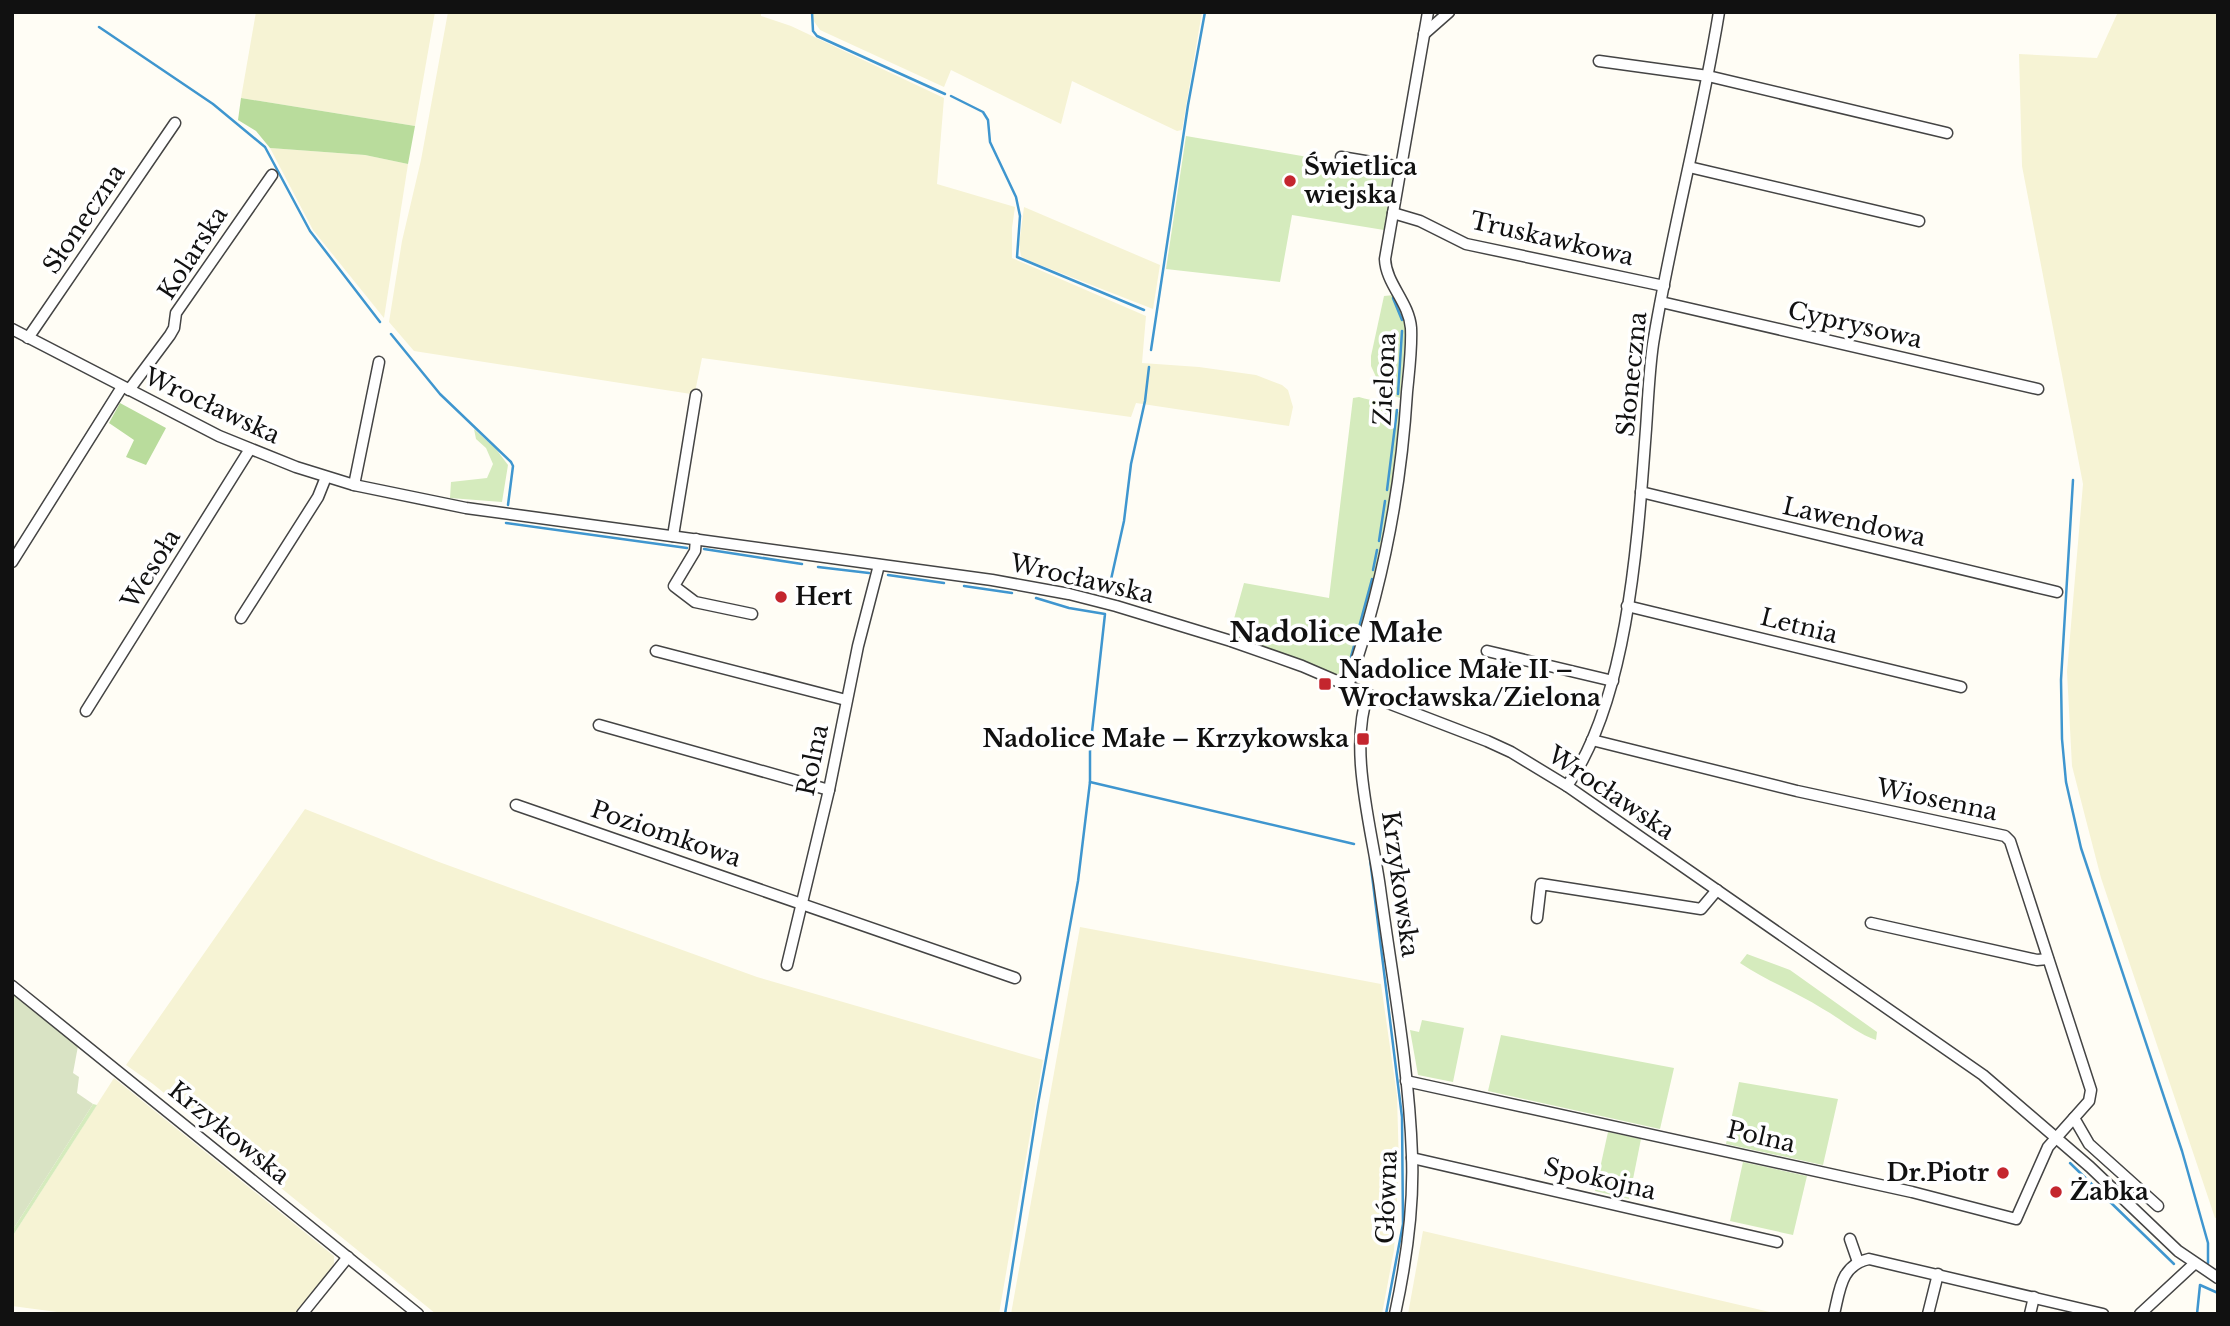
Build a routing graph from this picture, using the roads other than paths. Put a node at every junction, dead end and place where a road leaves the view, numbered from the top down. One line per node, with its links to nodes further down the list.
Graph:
1 (1428, 12): 4 (street, Zielona)
2 (1448, 12): 4 (street)
3 (1719, 12): 6 (street, Słoneczna)
4 (1424, 35): 10 (street, Zielona)
5 (1599, 61): 6 (street)
6 (1708, 76): 8 (street); 11 (street, Słoneczna)
7 (175, 123): 18 (street, Słoneczna)
8 (1947, 133)
9 (1340, 157): 10 (street)
10 (1401, 167): 13 (street, Zielona)
11 (1689, 167): 14 (street); 15 (street, Słoneczna)
12 (272, 175): 20 (street, Kolarska)
13 (1393, 213): 15 (street, Truskawkowa); 38 (street, Zielona)
14 (1919, 221)
15 (1664, 286): 16 (street, Słoneczna)
16 (1661, 302): 21 (street, Cyprysowa); 26 (street, Słoneczna)
17 (12, 329): 18 (street, Wrocławska)
18 (28, 338): 20 (street, Wrocławska)
19 (379, 362): 25 (street)
20 (125, 388): 23 (street, Wrocławska); 29 (street, Kolarska)
21 (2038, 388)
22 (696, 395): 27 (street)
23 (250, 449): 24 (street, Wrocławska); 42 (street, Wesoła)
24 (326, 477): 25 (street, Wrocławska); 34 (street)
25 (354, 485): 27 (street, Wrocławska)
26 (1641, 492): 31 (street, Lawendowa); 32 (street, Słoneczna)
27 (673, 536): 28 (street, Wrocławska)
28 (696, 539): 30 (street, Wrocławska); 33 (street)
29 (12, 562)
30 (875, 564): 38 (street, Wrocławska); 41 (street, Rolna)
31 (2057, 592)
32 (1627, 606): 37 (street, Słoneczna); 39 (street, Letnia)
33 (752, 614)
34 (242, 618)
35 (656, 651): 41 (street)
36 (1487, 651): 37 (street)
37 (1613, 681): 44 (street, Słoneczna)
38 (1348, 686): 40 (street, Wrocławska)
39 (1961, 687)
40 (1368, 694): 45 (street, Wrocławska); 56 (street, Krzykowska)
41 (846, 701): 46 (street, Rolna)
42 (86, 711)
43 (599, 725): 46 (street)
44 (1592, 740): 45 (street); 52 (street, Wiosenna)
45 (1567, 786): 48 (street, Wrocławska)
46 (829, 790): 49 (street, Rolna)
47 (516, 805): 49 (street, Poziomkowa)
48 (1717, 890): 50 (street); 58 (street, Wrocławska)
49 (801, 903): 53 (street, Rolna); 54 (street, Poziomkowa)
50 (1537, 918)
51 (1871, 923): 52 (street)
52 (2048, 959): 57 (street, Wiosenna)
53 (787, 965)
54 (1015, 978)
55 (12, 986): 63 (street, Krzykowska)
56 (1406, 1080): 58 (street, Polna); 59 (street, Główna)
57 (2074, 1118): 58 (street, Wiosenna); 60 (street)
58 (2056, 1136): 65 (street, Wrocławska)
59 (1412, 1158): 62 (street, Spokojna); 71 (street, Główna)
60 (2158, 1206)
61 (1850, 1239): 64 (street)
62 (1777, 1242)
63 (348, 1257): 69 (street); 70 (street, Krzykowska)
64 (1858, 1262): 66 (street); 72 (street)
65 (2194, 1264): 67 (street, Wrocławska); 76 (street)
66 (1938, 1274): 68 (street); 73 (street)
67 (2218, 1278)
68 (2034, 1297): 74 (street); 75 (street)
69 (302, 1314)
70 (418, 1314)
71 (1395, 1314)
72 (1834, 1314)
73 (1928, 1314)
74 (2030, 1314)
75 (2104, 1314)
76 (2140, 1314)

